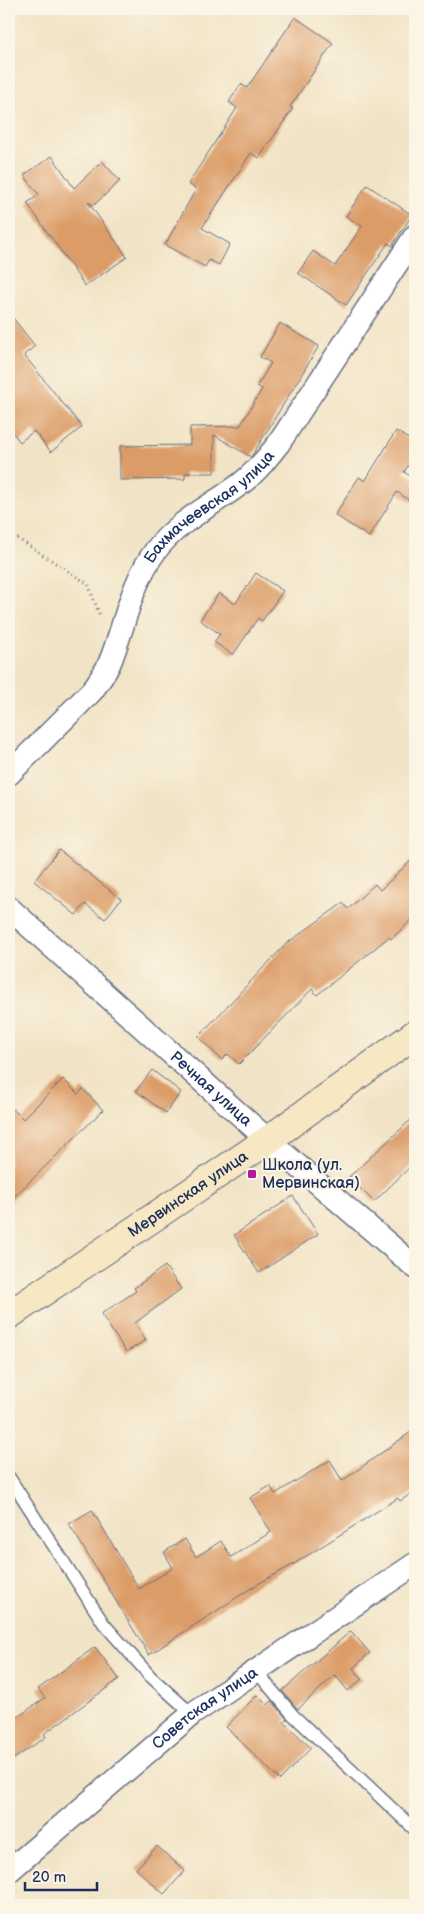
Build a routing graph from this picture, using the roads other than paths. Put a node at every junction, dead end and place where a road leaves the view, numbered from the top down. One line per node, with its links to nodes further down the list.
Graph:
1 (415, 236): 2 (street, Бахмачеевская улица)
2 (9, 774)
3 (9, 908): 5 (street, Речная улица)
4 (415, 1034): 5 (street, Мервинская улица)
5 (268, 1140): 6 (street, Речная улица); 7 (street, Мервинская улица)
6 (415, 1267)
7 (9, 1316)
8 (9, 1477): 11 (lane)
9 (415, 1564): 10 (street, Советская улица)
10 (255, 1670): 11 (street, Советская улица); 12 (lane)
11 (192, 1714): 13 (street, Советская улица)
12 (415, 1830)
13 (9, 1871)

